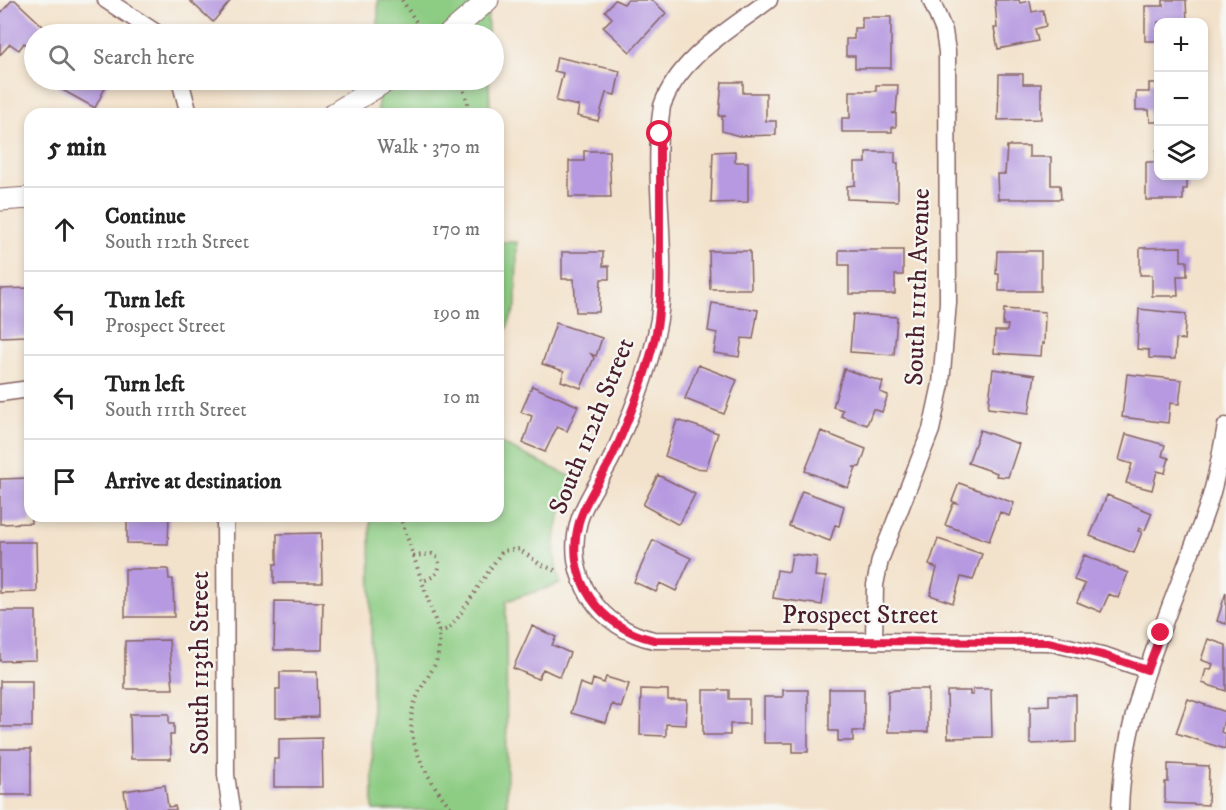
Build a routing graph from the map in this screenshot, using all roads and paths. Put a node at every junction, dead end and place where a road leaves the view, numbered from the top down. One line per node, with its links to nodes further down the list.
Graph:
1 (106, 0): 6 (street)
2 (402, 0): 7 (path)
3 (488, 0): 8 (street)
4 (769, 0): 25 (street, South 112th Street)
5 (931, 0): 27 (street, South 111th Avenue)
6 (143, 24)
7 (418, 24)
8 (460, 24)
9 (183, 90): 12 (street)
10 (372, 90): 13 (street)
11 (463, 90): 14 (path)
12 (187, 108)
13 (343, 108)
14 (468, 108)
15 (24, 198): 16 (street)
16 (0, 200)
17 (24, 390): 18 (street)
18 (0, 393)
19 (1226, 426): 28 (street)
20 (225, 522): 29 (street, South 113th Street)
21 (402, 522): 22 (path)
22 (413, 556): 24 (path); 24 (path)
23 (559, 573): 26 (path)
24 (422, 581): 26 (path)
25 (587, 594): 27 (street, Prospect Street)
26 (439, 632): 30 (path)
27 (874, 640): 28 (street, Prospect Street)
28 (1147, 670): 31 (street)
29 (231, 810)
30 (453, 810)
31 (1120, 810)

